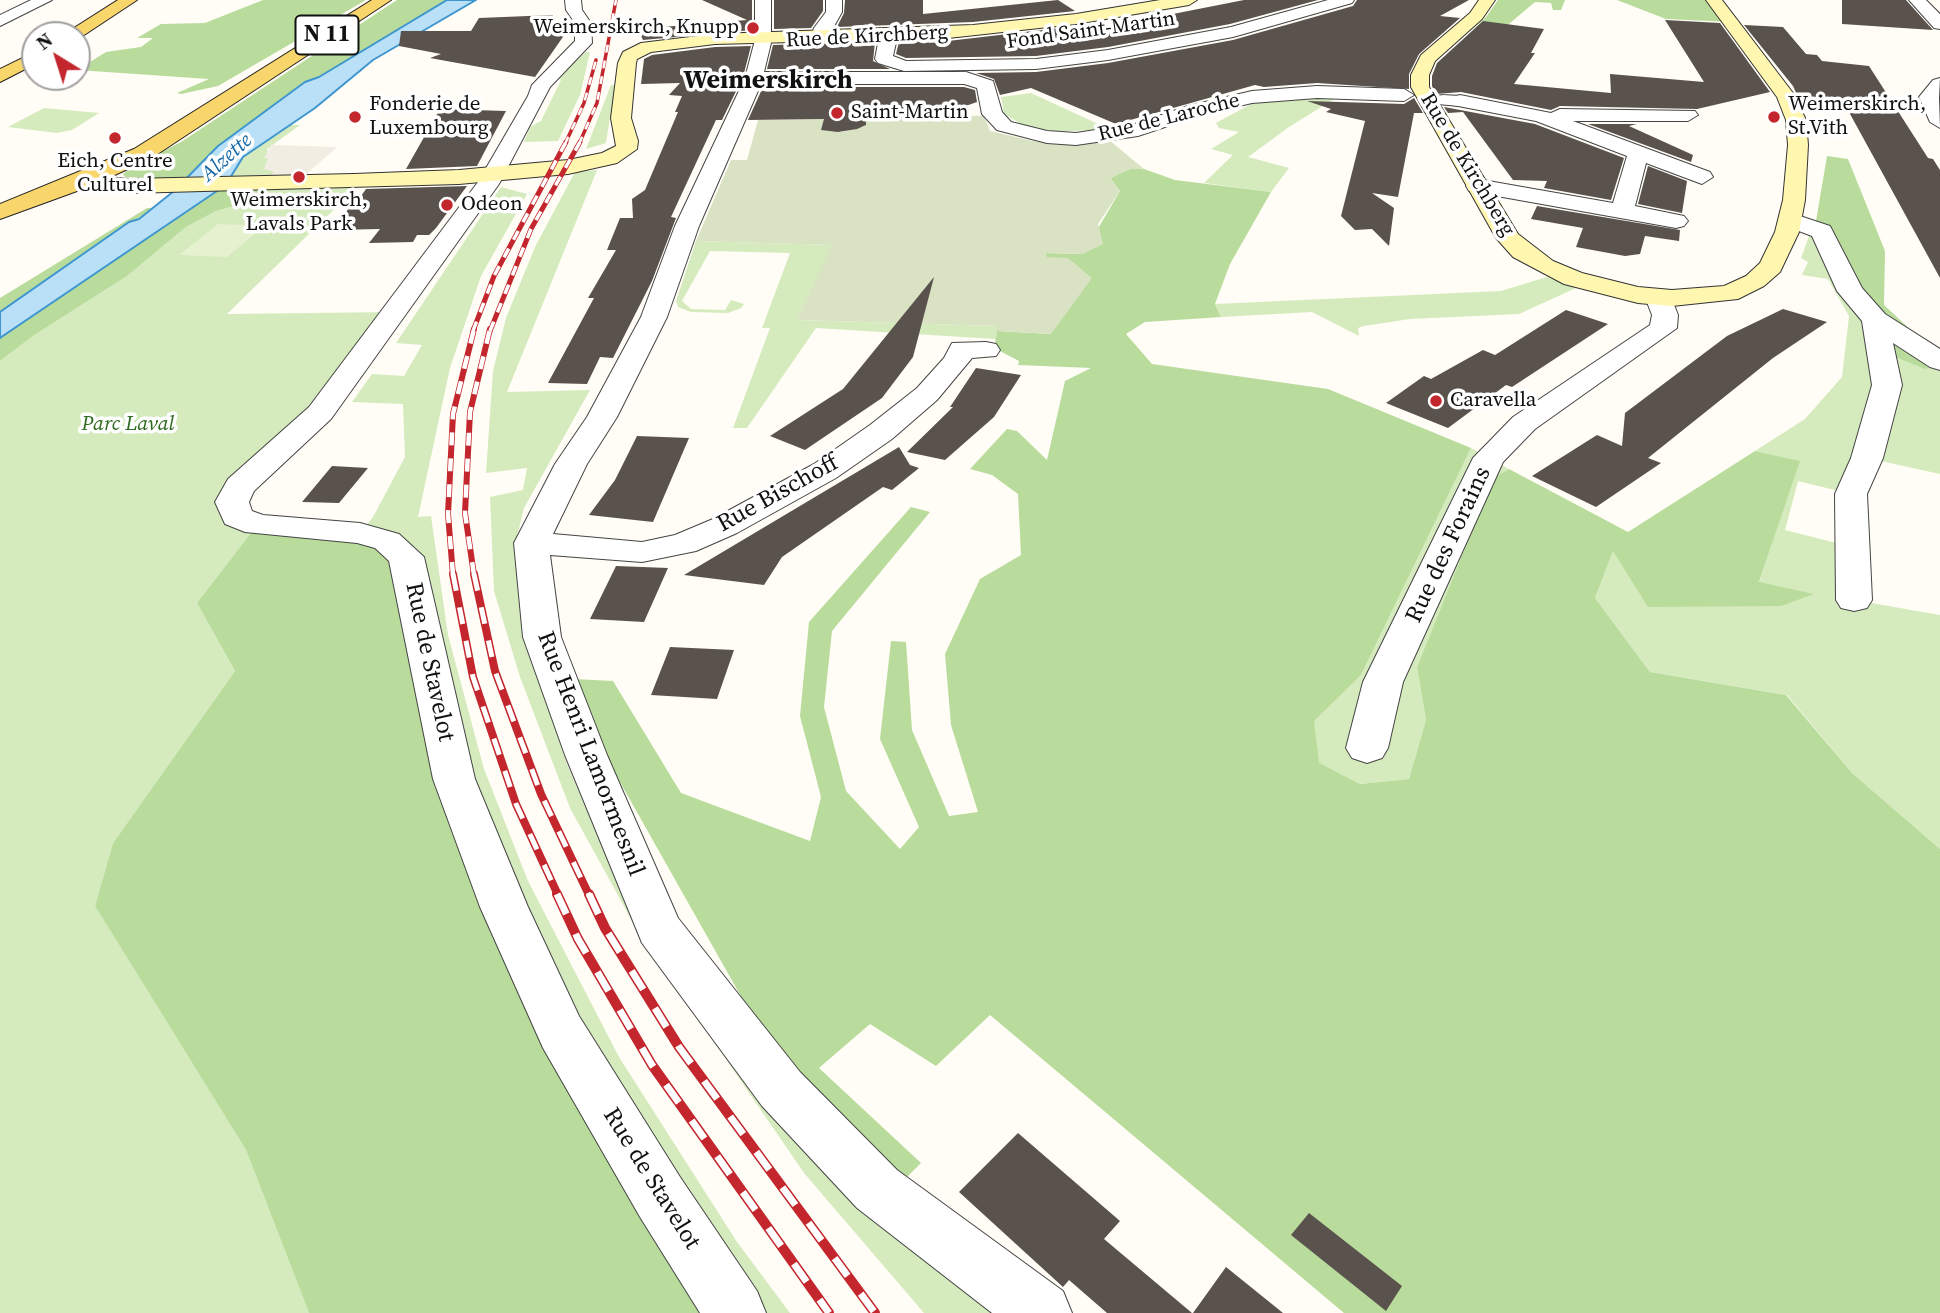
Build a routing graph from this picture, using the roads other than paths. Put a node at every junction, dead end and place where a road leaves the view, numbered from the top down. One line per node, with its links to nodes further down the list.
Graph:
1 (44, 0): 12 (street)
2 (129, 0): 13 (main road)
3 (383, 0): 32 (main road, N 11)
4 (573, 0): 30 (street, Rue de Stavelot)
5 (763, 0): 18 (street)
6 (834, 0): 16 (street)
7 (1189, 0): 15 (main road, Rue de Kirchberg)
8 (1346, 0): 17 (street, Fond Saint-Martin)
9 (1486, 0): 25 (main road, Rue de Kirchberg)
10 (1714, 0): 36 (main road, Rue de Kirchberg)
11 (1917, 0): 14 (street)
12 (0, 21)
13 (91, 23)
14 (1940, 24)
15 (972, 30): 16 (main road, Rue de Kirchberg); 17 (main road, Rue de Kirchberg)
16 (821, 38): 17 (main road, Rue de Kirchberg); 18 (main road, Rue de Kirchberg)
17 (887, 46): 20 (street, Fond Saint-Martin)
18 (760, 52): 19 (street); 24 (street, Rue de Laroche); 30 (main road, Rue de Kirchberg); 42 (street)
19 (837, 53)
20 (861, 54)
21 (21, 65): 22 (main road)
22 (0, 76)
23 (1940, 83): 27 (street)
24 (1404, 95)
25 (1446, 105): 28 (street); 28 (street); 33 (main road, Rue de Kirchberg)
26 (1688, 115): 28 (street)
27 (1938, 115)
28 (1542, 116): 29 (street)
29 (1639, 152): 31 (street); 34 (street)
30 (495, 173): 32 (main road); 45 (street, Rue de Stavelot)
31 (1702, 177)
32 (80, 182): 35 (main road, N 11)
33 (1477, 186): 34 (street); 38 (main road, Rue de Kirchberg)
34 (1622, 211): 37 (street)
35 (0, 212)
36 (1791, 220): 38 (main road, Rue de Kirchberg); 39 (street)
37 (1676, 221)
38 (1658, 297): 44 (street, Rue des Forains)
39 (1875, 320): 41 (street); 43 (street)
40 (986, 350): 42 (street, Rue Bischoff)
41 (1940, 361)
42 (531, 543): 46 (street, Rue Henri Lamormesnil)
43 (1854, 600)
44 (1367, 748)
45 (735, 1313)
46 (1041, 1313)

